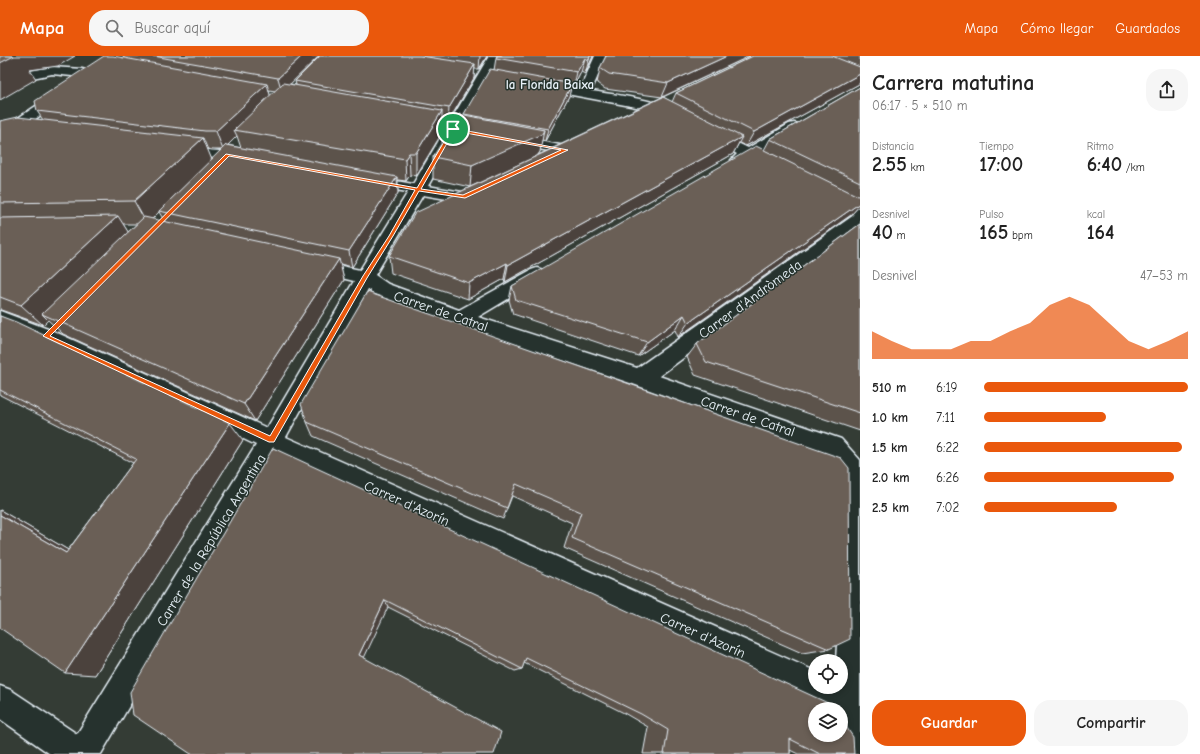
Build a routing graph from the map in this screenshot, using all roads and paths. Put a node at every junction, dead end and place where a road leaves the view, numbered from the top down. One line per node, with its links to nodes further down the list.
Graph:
1 (601, 56): 6 (street)
2 (487, 70): 25 (street, Carrer de la República Argentina)
3 (23, 76): 4 (street)
4 (85, 77): 11 (street); 11 (street)
5 (525, 82): 6 (street)
6 (584, 93): 8 (street)
7 (671, 100): 8 (street)
8 (656, 107): 10 (street)
9 (807, 120): 17 (street)
10 (684, 121)
11 (4, 129): 13 (street)
12 (698, 129): 17 (street)
13 (27, 133)
14 (498, 137): 18 (street)
15 (164, 148): 16 (street)
16 (233, 150): 19 (street); 21 (street)
17 (748, 154): 20 (street); 22 (street)
18 (545, 159)
19 (260, 161)
20 (727, 166)
21 (215, 168)
22 (783, 172)
23 (353, 178): 25 (street)
24 (491, 184): 25 (street)
25 (418, 190): 31 (street, Carrer de la República Argentina)
26 (818, 190): 27 (street)
27 (860, 212)
28 (860, 219): 34 (street, Carrer d'Andròmeda)
29 (299, 263): 31 (street, Carrer de Catral)
30 (549, 267): 33 (street)
31 (364, 277): 33 (street, Carrer de Catral); 35 (street, Carrer de la República Argentina)
32 (0, 318): 35 (street, Carrer d'Azorín)
33 (460, 318): 34 (street, Carrer de Catral)
34 (640, 378): 36 (street, Carrer de Catral)
35 (271, 440): 37 (street, Carrer d'Azorín); 42 (street, Carrer de la República Argentina)
36 (860, 475): 40 (street)
37 (808, 682)
38 (833, 694): 40 (street, Carrer d'Azorín)
39 (0, 701): 41 (street)
40 (855, 704): 43 (street)
41 (78, 754)
42 (83, 754)
43 (850, 754)

